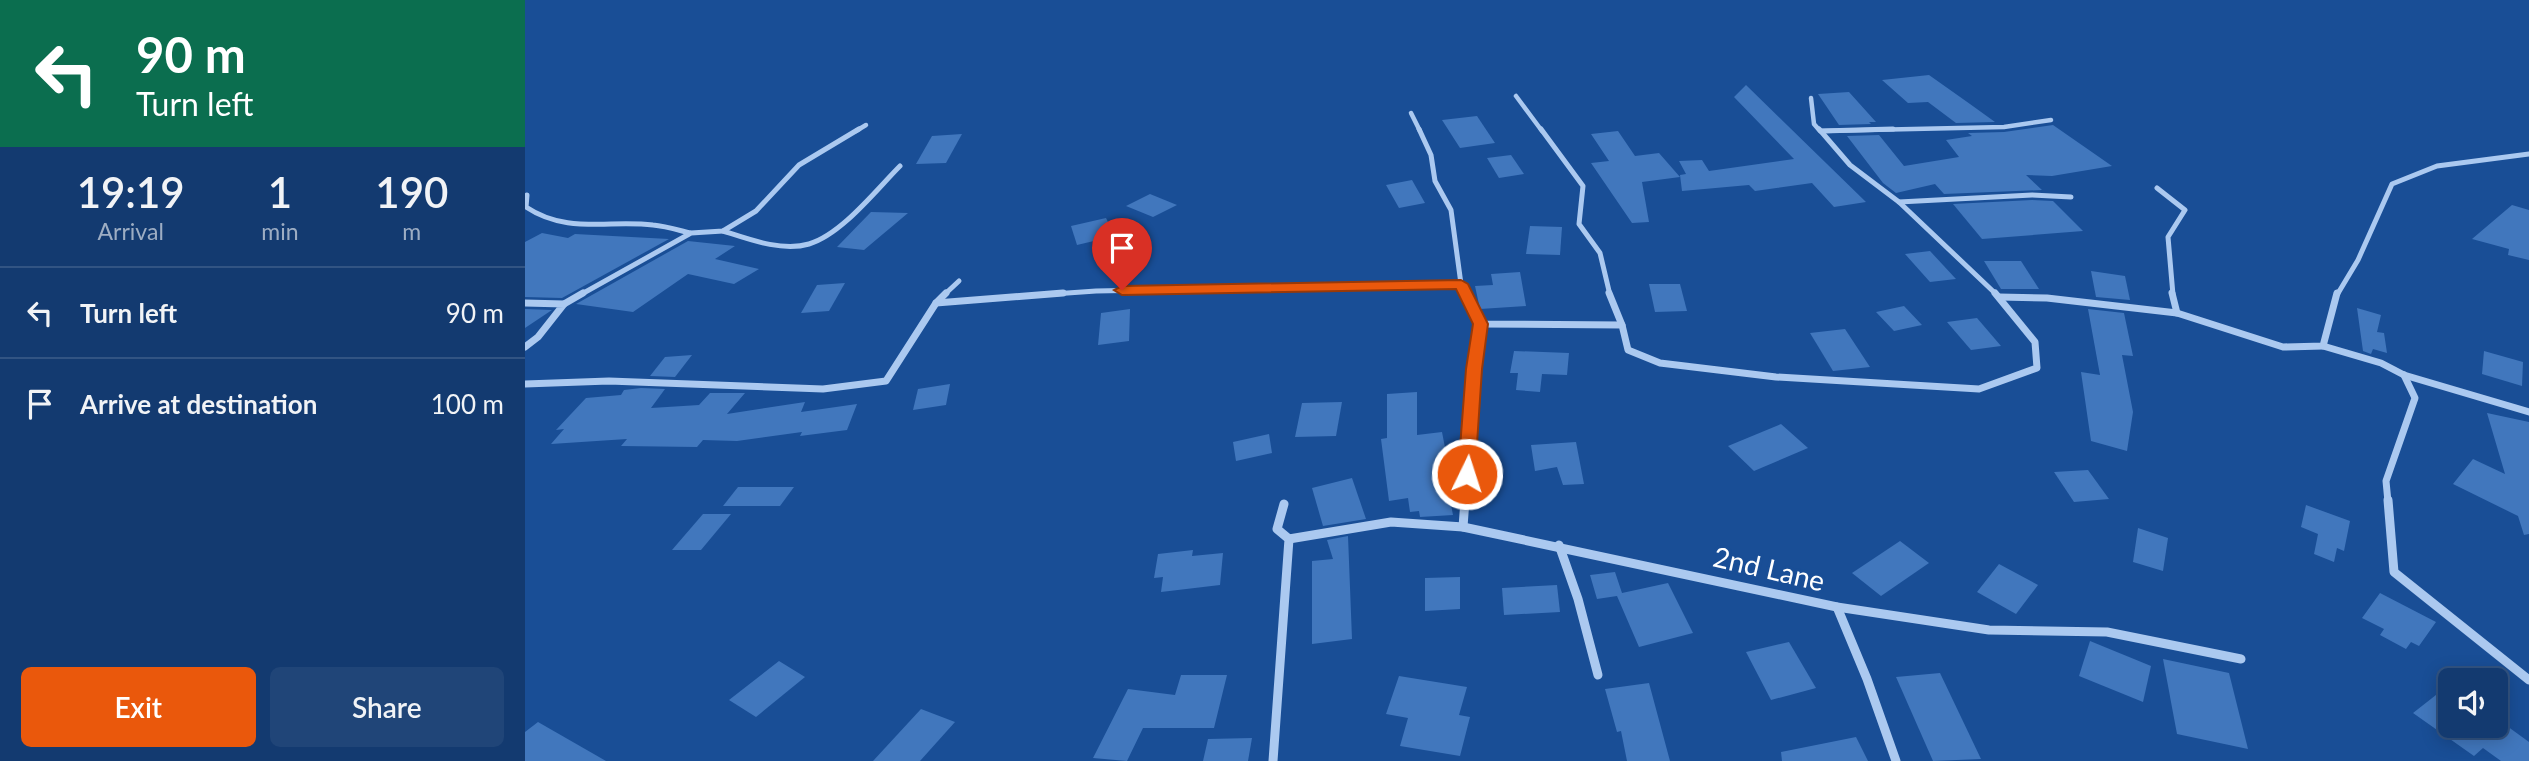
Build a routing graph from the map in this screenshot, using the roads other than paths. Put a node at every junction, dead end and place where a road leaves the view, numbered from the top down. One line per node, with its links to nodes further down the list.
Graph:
1 (1516, 96): 23 (street)
2 (1811, 98): 6 (street)
3 (1411, 113): 16 (street)
4 (2052, 120): 6 (street)
5 (866, 125): 13 (street)
6 (1822, 131): 12 (street)
7 (2529, 154): 24 (street)
8 (900, 166): 13 (street)
9 (2157, 188): 21 (street)
10 (527, 195): 14 (street)
11 (2071, 197): 12 (street)
12 (1899, 202): 17 (street)
13 (723, 231): 14 (street)
14 (691, 233): 20 (street)
15 (959, 281): 19 (street)
16 (1461, 284): 19 (street); 22 (street)
17 (1999, 296): 21 (street); 23 (street)
18 (525, 303): 20 (street)
19 (936, 303): 27 (street)
20 (564, 304): 25 (street)
21 (2177, 313): 24 (street)
22 (1480, 324): 23 (street); 30 (street)
23 (1622, 325)
24 (2323, 346): 26 (street)
25 (525, 347)
26 (2404, 375): 28 (street); 36 (street)
27 (525, 384)
28 (2529, 412)
29 (1284, 504): 31 (street)
30 (1463, 527): 31 (street, 2nd Lane); 32 (street, 2nd Lane)
31 (1289, 539): 37 (street)
32 (1559, 545): 33 (street, 2nd Lane); 35 (street)
33 (1837, 607): 34 (street, 2nd Lane); 38 (street)
34 (2241, 659)
35 (1598, 675)
36 (2529, 680)
37 (1273, 761)
38 (1896, 761)

